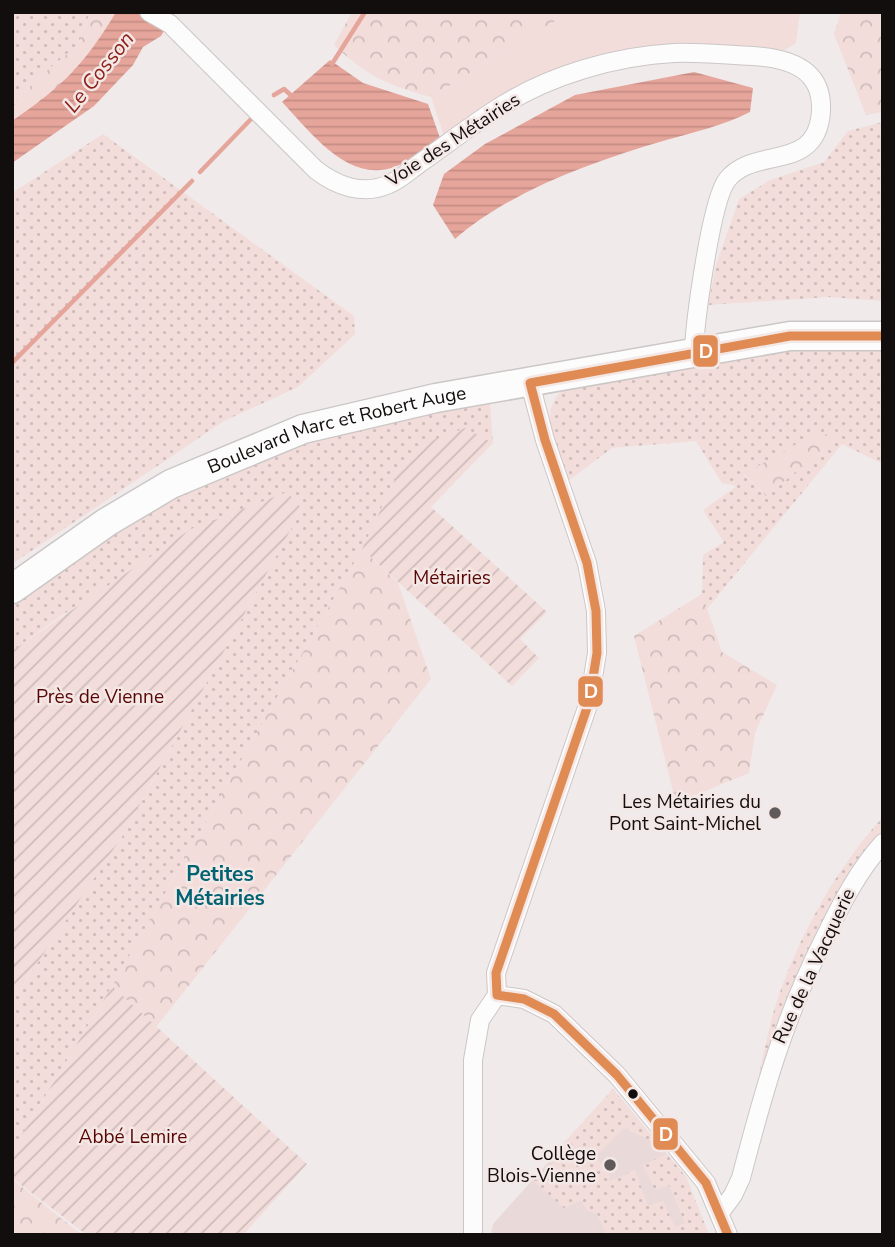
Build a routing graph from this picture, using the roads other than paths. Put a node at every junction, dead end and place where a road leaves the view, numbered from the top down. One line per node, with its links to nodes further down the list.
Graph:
1 (149, 12): 3 (street, Voie des Métairies)
2 (883, 336): 3 (main road, Boulevard Marc et Robert Auge)
3 (694, 351): 4 (main road, Boulevard Marc et Robert Auge)
4 (530, 383): 5 (main road, Boulevard Marc et Robert Auge); 7 (street)
5 (12, 589)
6 (883, 843): 8 (street, Rue de la Vacquerie)
7 (497, 995): 8 (street); 9 (street)
8 (719, 1214): 10 (street)
9 (473, 1235)
10 (728, 1235)

